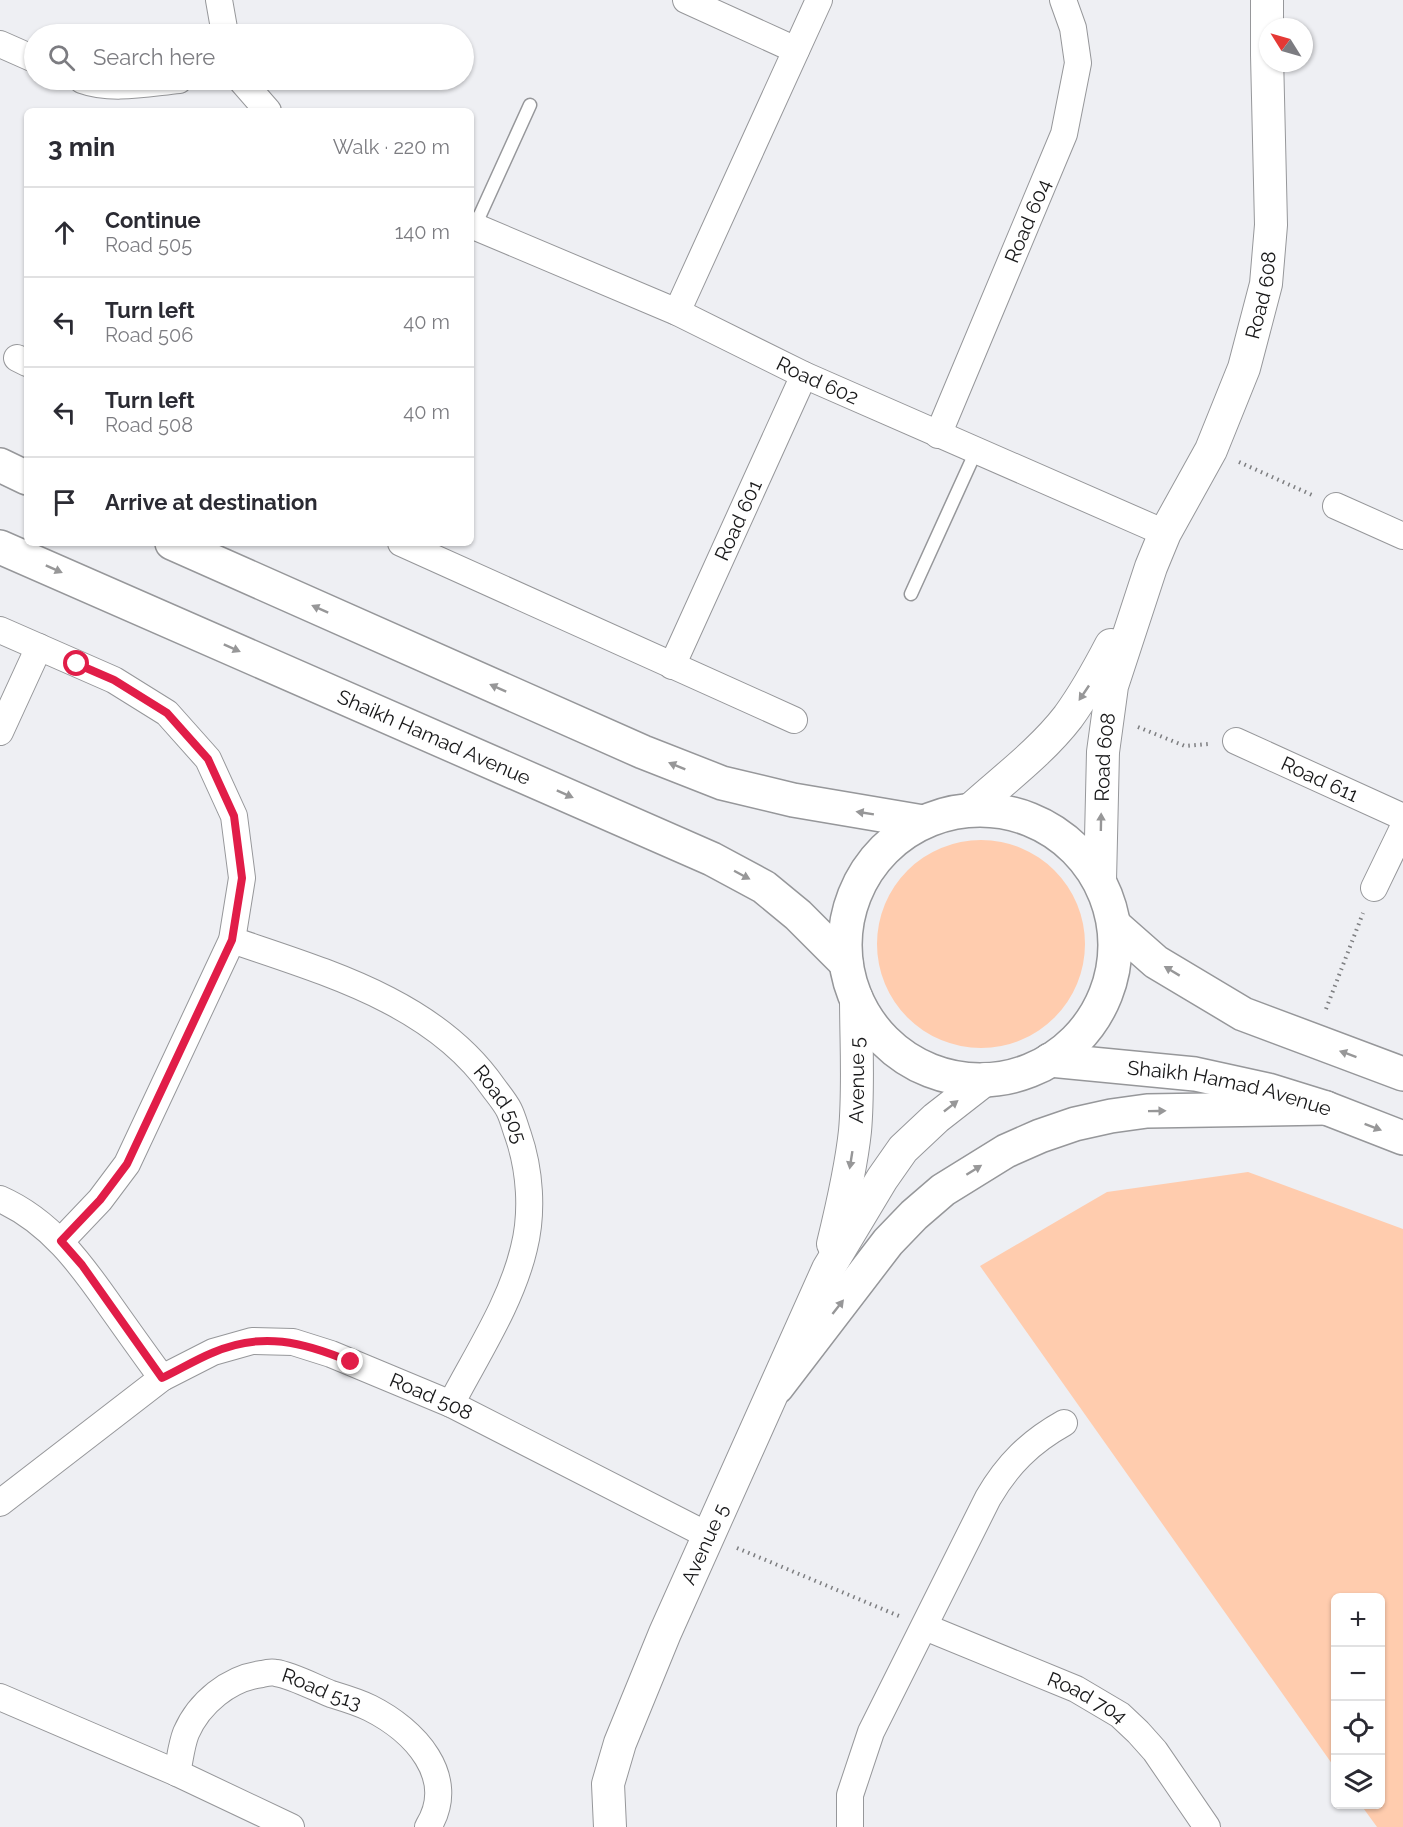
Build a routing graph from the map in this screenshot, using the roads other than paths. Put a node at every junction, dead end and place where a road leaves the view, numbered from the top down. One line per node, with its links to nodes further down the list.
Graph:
1 (219, 0): 6 (street)
2 (686, 0): 8 (street)
3 (819, 0): 8 (street)
4 (1063, 0): 17 (street, Road 604)
5 (1267, 0): 22 (street, Road 608)
6 (223, 24)
7 (0, 44): 9 (street)
8 (795, 50): 15 (street)
9 (24, 55)
10 (250, 90): 12 (street)
11 (530, 105): 13 (lane)
12 (265, 108)
13 (474, 223)
14 (474, 225): 15 (street, Road 602)
15 (677, 312): 16 (street, Road 602)
16 (804, 375): 17 (street, Road 602); 31 (street, Road 601)
17 (938, 435): 18 (street, Road 602)
18 (976, 451): 22 (street, Road 602); 28 (lane)
19 (0, 465): 20 (main road)
20 (24, 477)
21 (1336, 506): 23 (street)
22 (1165, 533): 27 (street, Road 608)
23 (1403, 536)
24 (179, 546): 37 (main road, one-way to 24)
25 (408, 546): 31 (street)
26 (0, 547): 43 (main road, Shaikh Hamad Avenue, one-way to 43)
27 (1151, 567): 35 (street, Road 608, one-way to 35); 39 (street, Road 608, one-way to 27)
28 (911, 594)
29 (0, 630): 30 (street)
30 (39, 647): 33 (street); 42 (street)
31 (672, 666): 32 (street)
32 (794, 720)
33 (0, 732)
34 (1236, 741): 36 (street, Road 611)
35 (970, 810): 37 (main road); 39 (main road)
36 (1403, 816)
37 (923, 822): 43 (main road)
38 (1403, 828): 40 (street)
39 (1100, 881): 41 (main road)
40 (1374, 888)
41 (1114, 925): 45 (main road); 46 (main road, one-way to 41)
42 (232, 940): 51 (street); 55 (street, Road 505)
43 (846, 963): 44 (main road)
44 (856, 997): 47 (main road); 52 (street, Avenue 5, one-way to 52)
45 (1050, 1060): 47 (main road); 48 (main road, Shaikh Hamad Avenue)
46 (1403, 1074)
47 (986, 1079): 52 (street, Avenue 5, one-way to 47)
48 (1326, 1108): 49 (main road, Shaikh Hamad Avenue, one-way to 49); 54 (main road, one-way to 48)
49 (1403, 1138)
50 (0, 1199): 51 (street)
51 (61, 1241): 53 (street)
52 (828, 1269): 54 (street, Avenue 5)
53 (162, 1378): 55 (street, Road 508); 57 (street, Road 508)
54 (777, 1387): 58 (street, Avenue 5)
55 (450, 1404): 58 (street, Road 508)
56 (1064, 1423): 59 (street)
57 (0, 1503)
58 (709, 1536): 65 (street, Avenue 5)
59 (925, 1627): 62 (street, Road 704); 66 (street)
60 (0, 1697): 61 (street)
61 (177, 1773): 63 (street); 64 (street, Road 513)
62 (1205, 1826)
63 (291, 1827)
64 (428, 1827)
65 (610, 1827)
66 (850, 1827)

